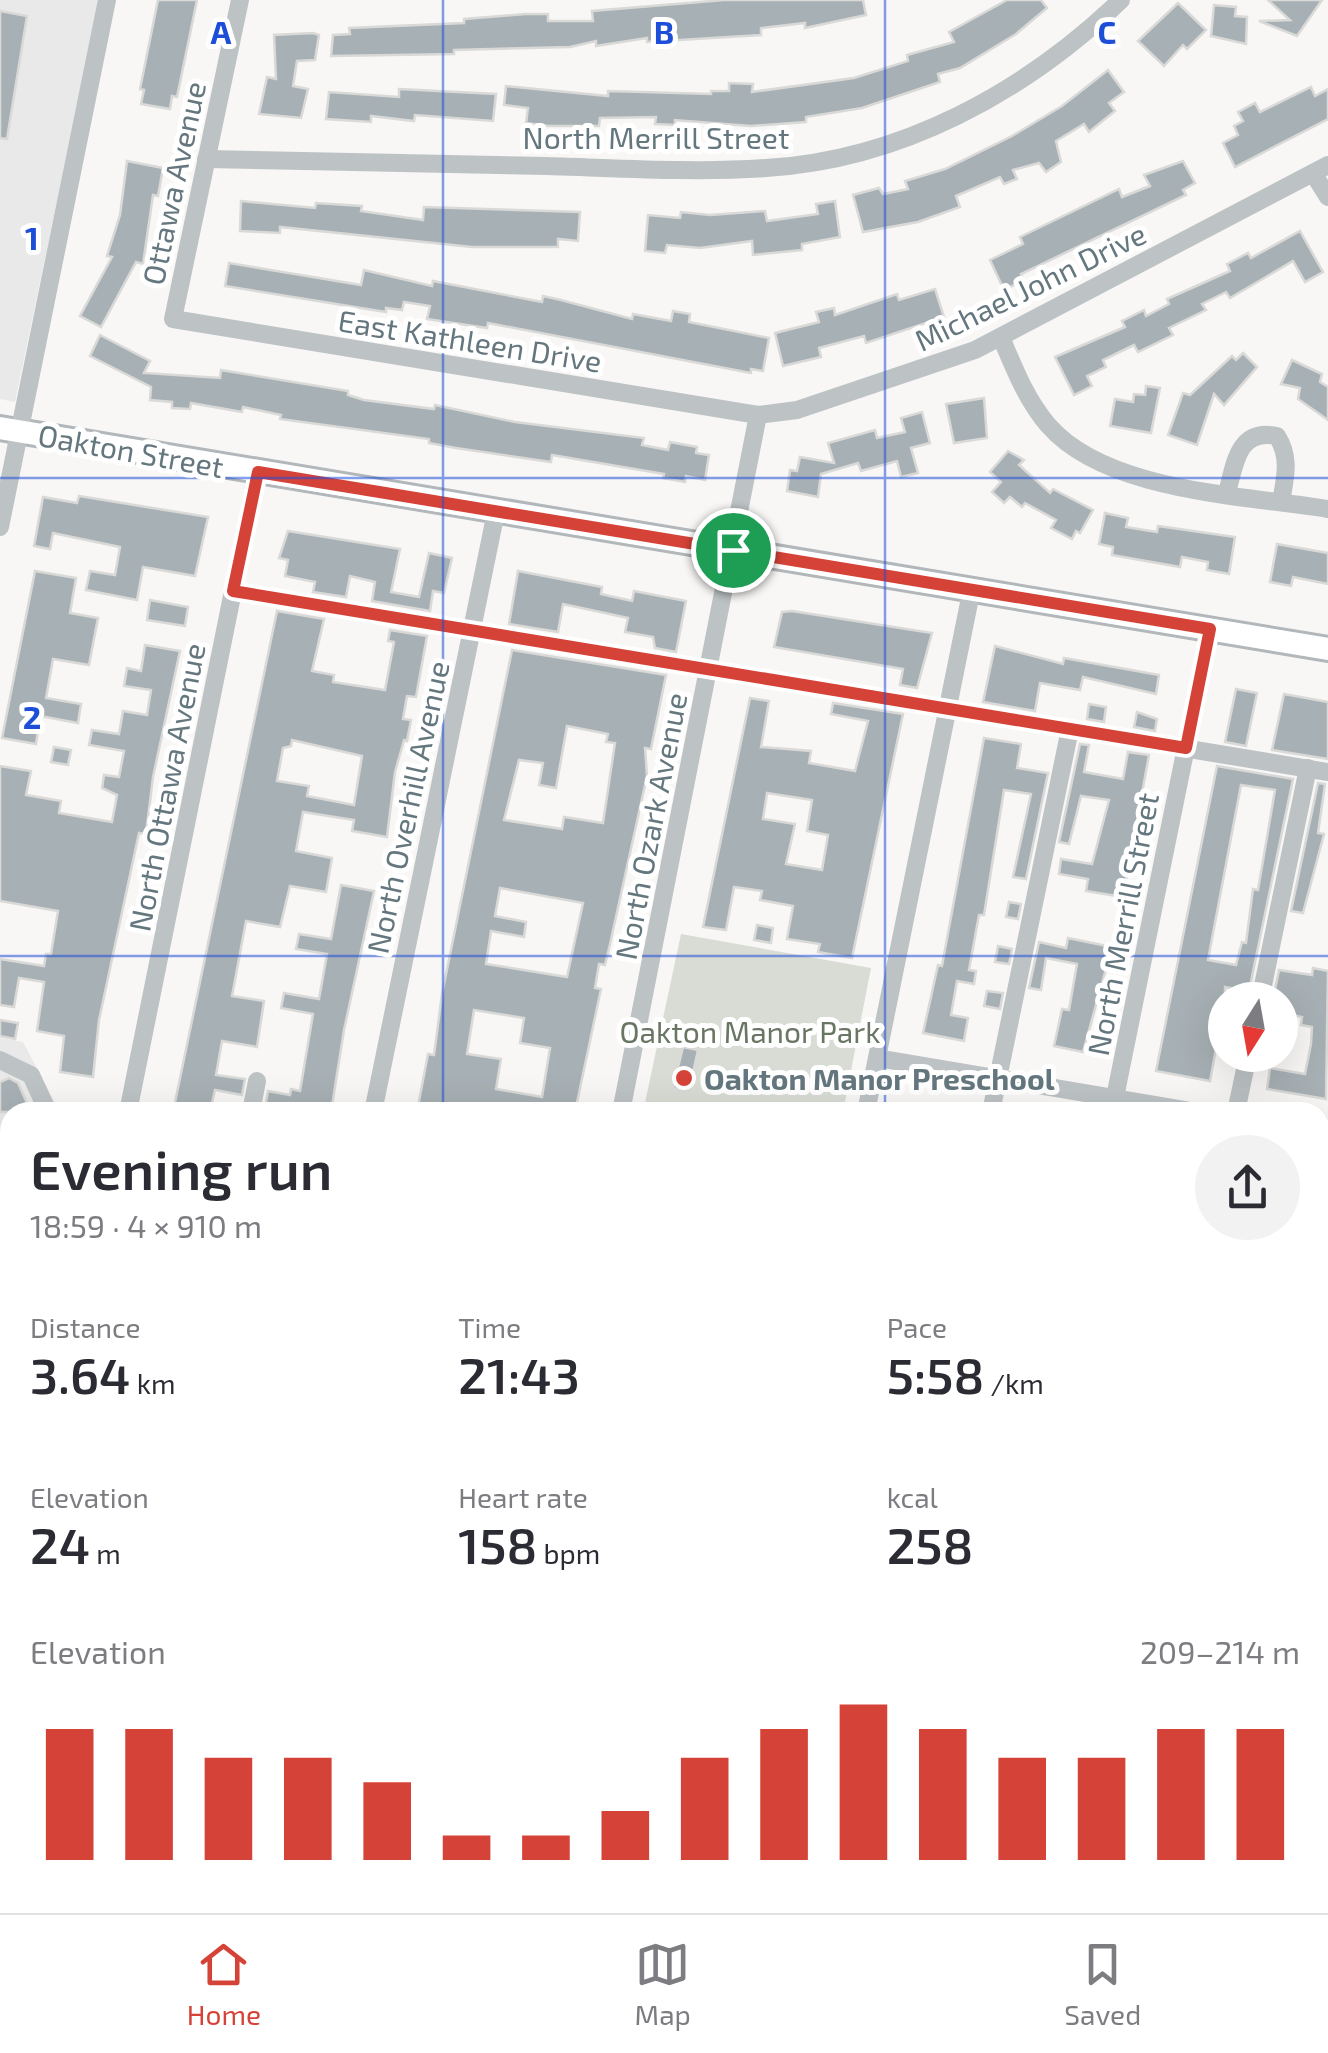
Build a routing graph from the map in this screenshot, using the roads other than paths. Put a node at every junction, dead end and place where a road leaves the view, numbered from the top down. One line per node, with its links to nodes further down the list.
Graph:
1 (106, 0): 10 (street)
2 (240, 0): 4 (street, Ottawa Avenue)
3 (1121, 0): 4 (street, North Merrill Street)
4 (206, 158): 7 (street, Ottawa Avenue)
5 (1321, 169): 6 (street); 8 (street, Michael John Drive)
6 (1328, 197)
7 (173, 320): 9 (street, East Kathleen Drive)
8 (1001, 337): 9 (street, Michael John Drive); 12 (street)
9 (758, 415): 17 (street)
10 (10, 430): 11 (main road, Oakton Street); 16 (street)
11 (258, 472): 15 (main road, Oakton Street); 19 (street, North Ottawa Avenue)
12 (1227, 492): 13 (street); 13 (street)
13 (1281, 502): 14 (street)
14 (1328, 509)
15 (496, 512): 17 (main road, Oakton Street); 21 (street, North Overhill Avenue)
16 (0, 527)
17 (733, 550): 18 (main road, Oakton Street); 23 (street, North Ozark Avenue)
18 (972, 588): 20 (main road, Oakton Street); 24 (street)
19 (233, 591): 21 (street); 36 (street, North Ottawa Avenue)
20 (1210, 629): 22 (main road, Oakton Street); 26 (street, North Merrill Street)
21 (472, 630): 23 (street); 38 (street, North Overhill Avenue)
22 (1328, 649)
23 (710, 670): 24 (street); 39 (street, North Ozark Avenue)
24 (948, 709): 25 (street); 30 (street)
25 (1070, 729): 26 (street); 33 (street)
26 (1186, 748): 27 (street); 43 (street, North Merrill Street)
27 (1308, 768): 28 (street); 29 (street)
28 (1328, 772)
29 (1264, 982)
30 (877, 1058): 33 (street); 40 (street)
31 (0, 1060): 35 (street)
32 (1244, 1072): 44 (street)
33 (998, 1079): 41 (street); 42 (street)
34 (257, 1081): 37 (street)
35 (43, 1102)
36 (130, 1102)
37 (252, 1102)
38 (374, 1102)
39 (623, 1102)
40 (868, 1102)
41 (993, 1102)
42 (1097, 1102)
43 (1115, 1102)
44 (1238, 1102)

